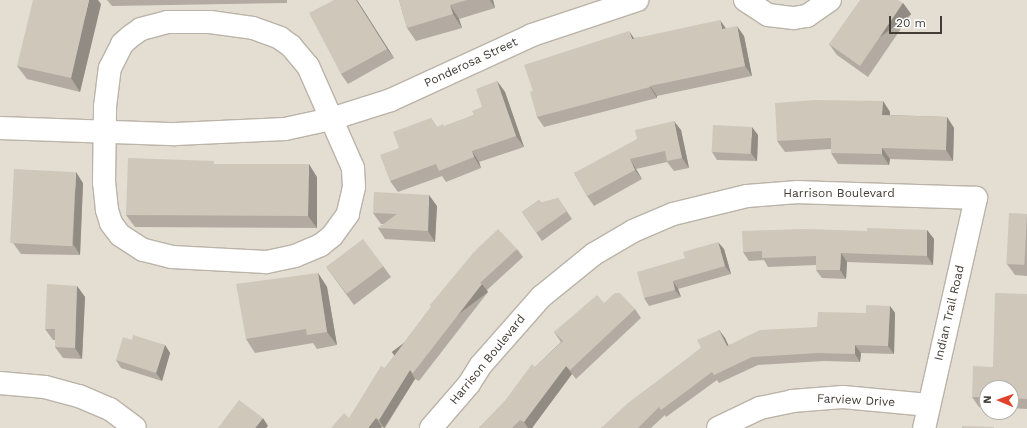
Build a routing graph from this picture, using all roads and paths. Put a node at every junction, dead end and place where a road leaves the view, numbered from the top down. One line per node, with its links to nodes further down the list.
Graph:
1 (637, 0): 4 (street, Ponderosa Street)
2 (745, 0): 3 (street)
3 (830, 0)
4 (610, 4): 5 (street, Ponderosa Street)
5 (331, 119): 7 (street, Ponderosa Street); 7 (street); 7 (street)
6 (0, 128): 7 (street, Ponderosa Street)
7 (105, 132)
8 (976, 198): 10 (street, Indian Trail Road); 12 (street, Harrison Boulevard)
9 (0, 383): 11 (street)
10 (929, 405): 13 (street, Farview Drive); 14 (street, Indian Trail Road)
11 (135, 428)
12 (430, 428)
13 (718, 428)
14 (924, 428)

